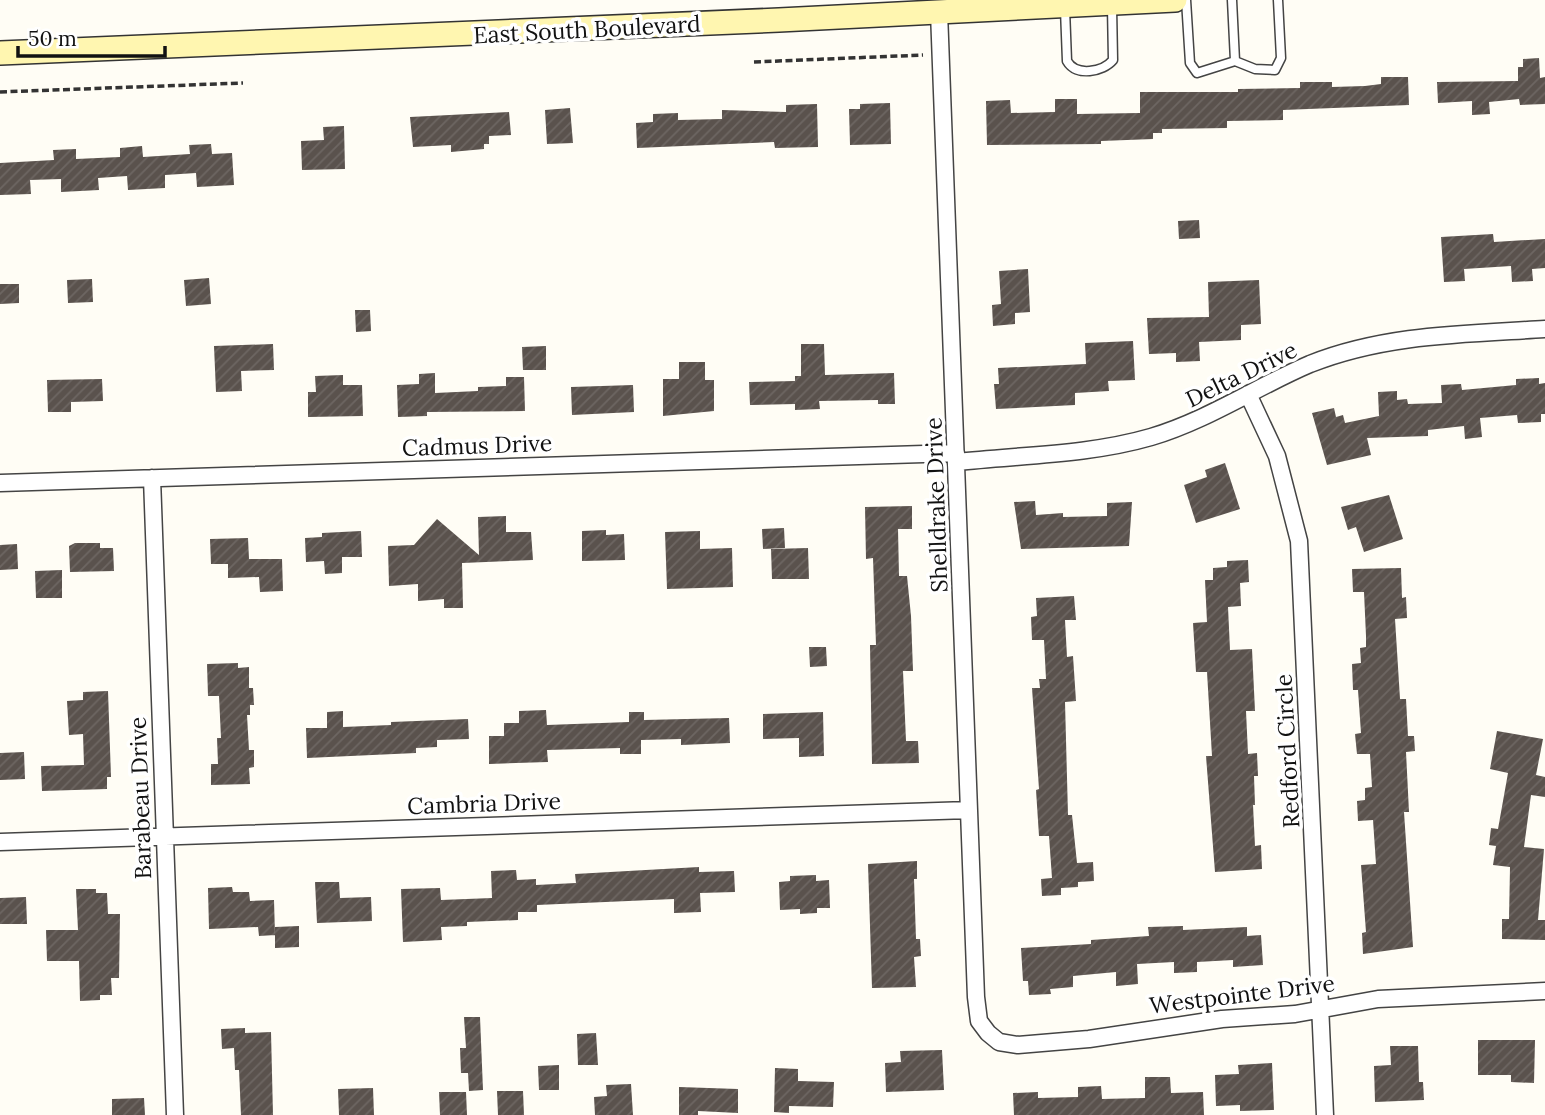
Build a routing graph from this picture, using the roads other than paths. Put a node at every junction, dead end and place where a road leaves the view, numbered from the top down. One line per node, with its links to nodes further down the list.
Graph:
1 (1175, 0): 5 (street, East South Boulevard)
2 (1186, 0): 9 (lane)
3 (1232, 0): 9 (lane)
4 (1278, 0): 9 (lane)
5 (1112, 3): 6 (street, East South Boulevard); 6 (lane)
6 (1065, 6): 7 (street, East South Boulevard)
7 (939, 12): 8 (street, East South Boulevard); 12 (street, Shelldrake Drive)
8 (0, 53)
9 (1235, 61)
10 (1545, 330): 11 (street, Delta Drive)
11 (1248, 394): 12 (street, Delta Drive); 20 (street, Redford Circle)
12 (957, 457): 13 (street, Cadmus Drive); 15 (street, Shelldrake Drive)
13 (152, 478): 14 (street, Cadmus Drive); 16 (street, Barabeau Drive)
14 (0, 483)
15 (969, 810): 16 (street, Cambria Drive); 19 (street, Shelldrake Drive)
16 (164, 835): 17 (street, Cambria Drive); 21 (street, Barabeau Drive)
17 (0, 842)
18 (1545, 991): 20 (street, Westpointe Drive)
19 (976, 997): 20 (street, Westpointe Drive)
20 (1321, 1009): 22 (street, Redford Circle)
21 (175, 1115)
22 (1325, 1115)

